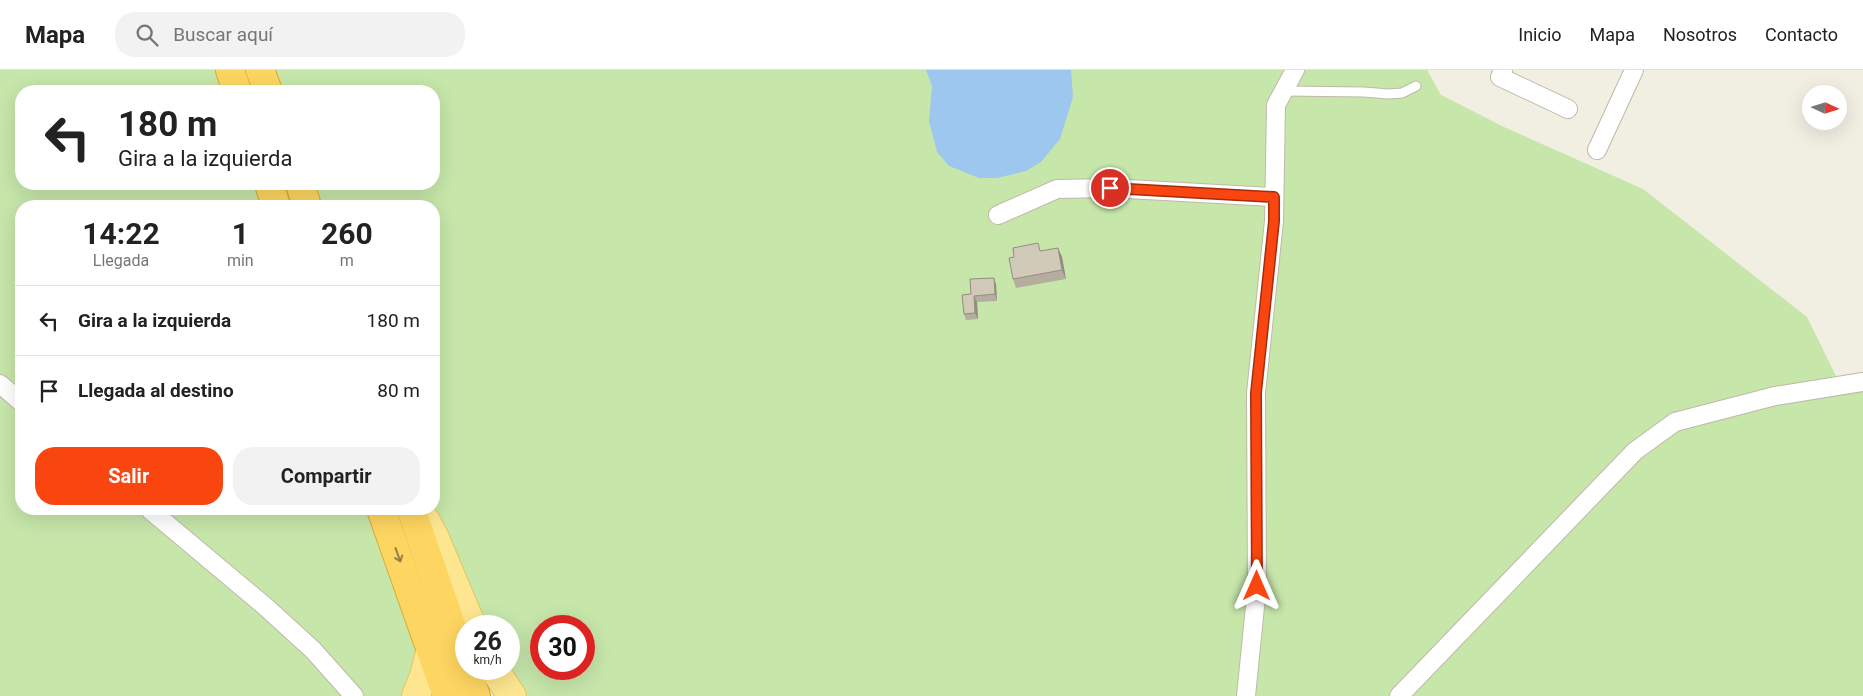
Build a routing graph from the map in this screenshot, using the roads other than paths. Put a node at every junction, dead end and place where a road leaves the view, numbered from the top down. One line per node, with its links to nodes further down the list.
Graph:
1 (230, 70): 6 (highway)
2 (260, 70): 7 (highway)
3 (1295, 70): 9 (street)
4 (1503, 70): 10 (street)
5 (1634, 70): 11 (street)
6 (235, 85)
7 (266, 85)
8 (1416, 86): 9 (lane)
9 (1283, 91): 12 (street)
10 (1568, 109)
11 (1597, 150)
12 (1274, 197): 13 (street); 31 (street)
13 (998, 215)
14 (1863, 382): 32 (street)
15 (0, 384): 16 (street)
16 (15, 397)
17 (156, 515): 26 (street)
18 (383, 515): 23 (highway, one-way to 23)
19 (413, 515): 22 (highway)
20 (420, 515): 21 (main road)
21 (467, 615)
22 (455, 637)
23 (430, 648): 27 (main road); 28 (highway)
24 (470, 680): 29 (highway)
25 (501, 680): 30 (main road)
26 (354, 696)
27 (416, 696)
28 (447, 696)
29 (476, 696)
30 (512, 696)
31 (1246, 696)
32 (1399, 696)

